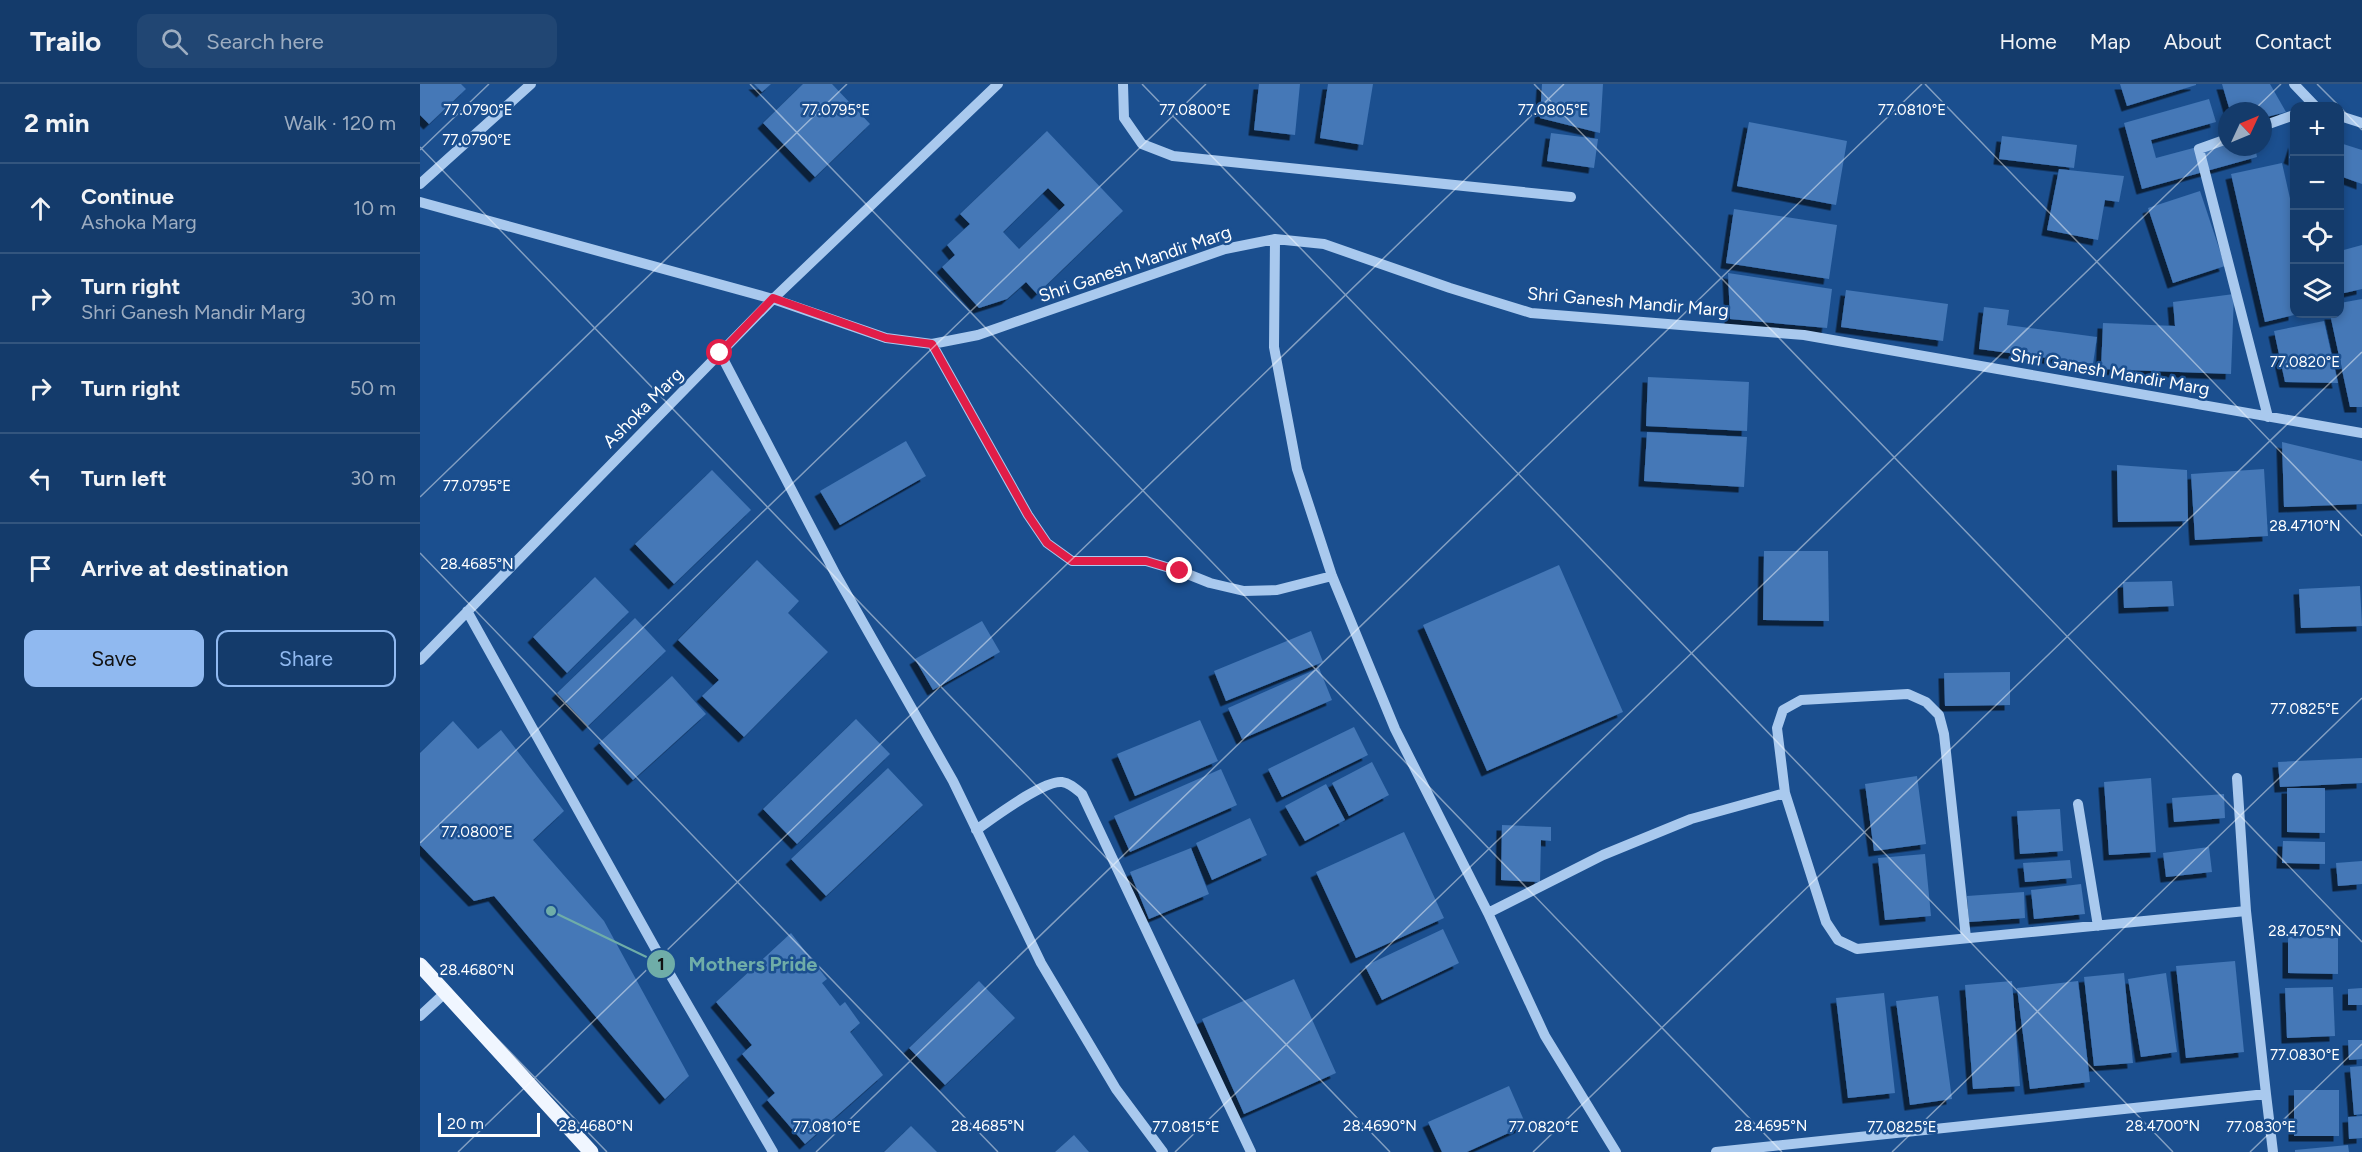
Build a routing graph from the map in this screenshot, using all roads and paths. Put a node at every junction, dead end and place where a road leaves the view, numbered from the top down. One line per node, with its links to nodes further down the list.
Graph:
1 (531, 84): 11 (street)
2 (998, 84): 15 (street, Ashoka Marg)
3 (1123, 84): 12 (street)
4 (2294, 84): 5 (street)
5 (2311, 102)
6 (2290, 117): 8 (street)
7 (2344, 117): 9 (street)
8 (2272, 123)
9 (2362, 123)
10 (2218, 142): 18 (street)
11 (420, 184)
12 (1571, 197)
13 (420, 202): 15 (street, Shri Ganesh Mandir Marg)
14 (1275, 239): 16 (street, Shri Ganesh Mandir Marg); 18 (street, Shri Ganesh Mandir Marg); 20 (street)
15 (773, 298): 16 (street, Shri Ganesh Mandir Marg); 17 (street, Ashoka Marg)
16 (932, 344): 20 (street)
17 (720, 353): 21 (street, Ashoka Marg); 26 (street)
18 (2268, 417): 19 (street, Shri Ganesh Mandir Marg)
19 (2362, 434)
20 (1332, 576): 28 (street)
21 (467, 611): 22 (street, Ashoka Marg); 36 (street)
22 (420, 660)
23 (2237, 778): 27 (street)
24 (1785, 794): 28 (street); 30 (street); 30 (street)
25 (2078, 804): 29 (street)
26 (976, 830): 37 (street); 38 (street)
27 (2246, 911): 29 (street); 34 (street)
28 (1488, 913): 39 (street)
29 (2098, 926): 30 (street)
30 (1966, 938)
31 (420, 964): 32 (main road)
32 (446, 992): 33 (street); 35 (main road)
33 (420, 1016)
34 (2266, 1094): 40 (street); 41 (street)
35 (591, 1152)
36 (772, 1152)
37 (1163, 1152)
38 (1251, 1152)
39 (1616, 1152)
40 (1716, 1152)
41 (2273, 1152)

